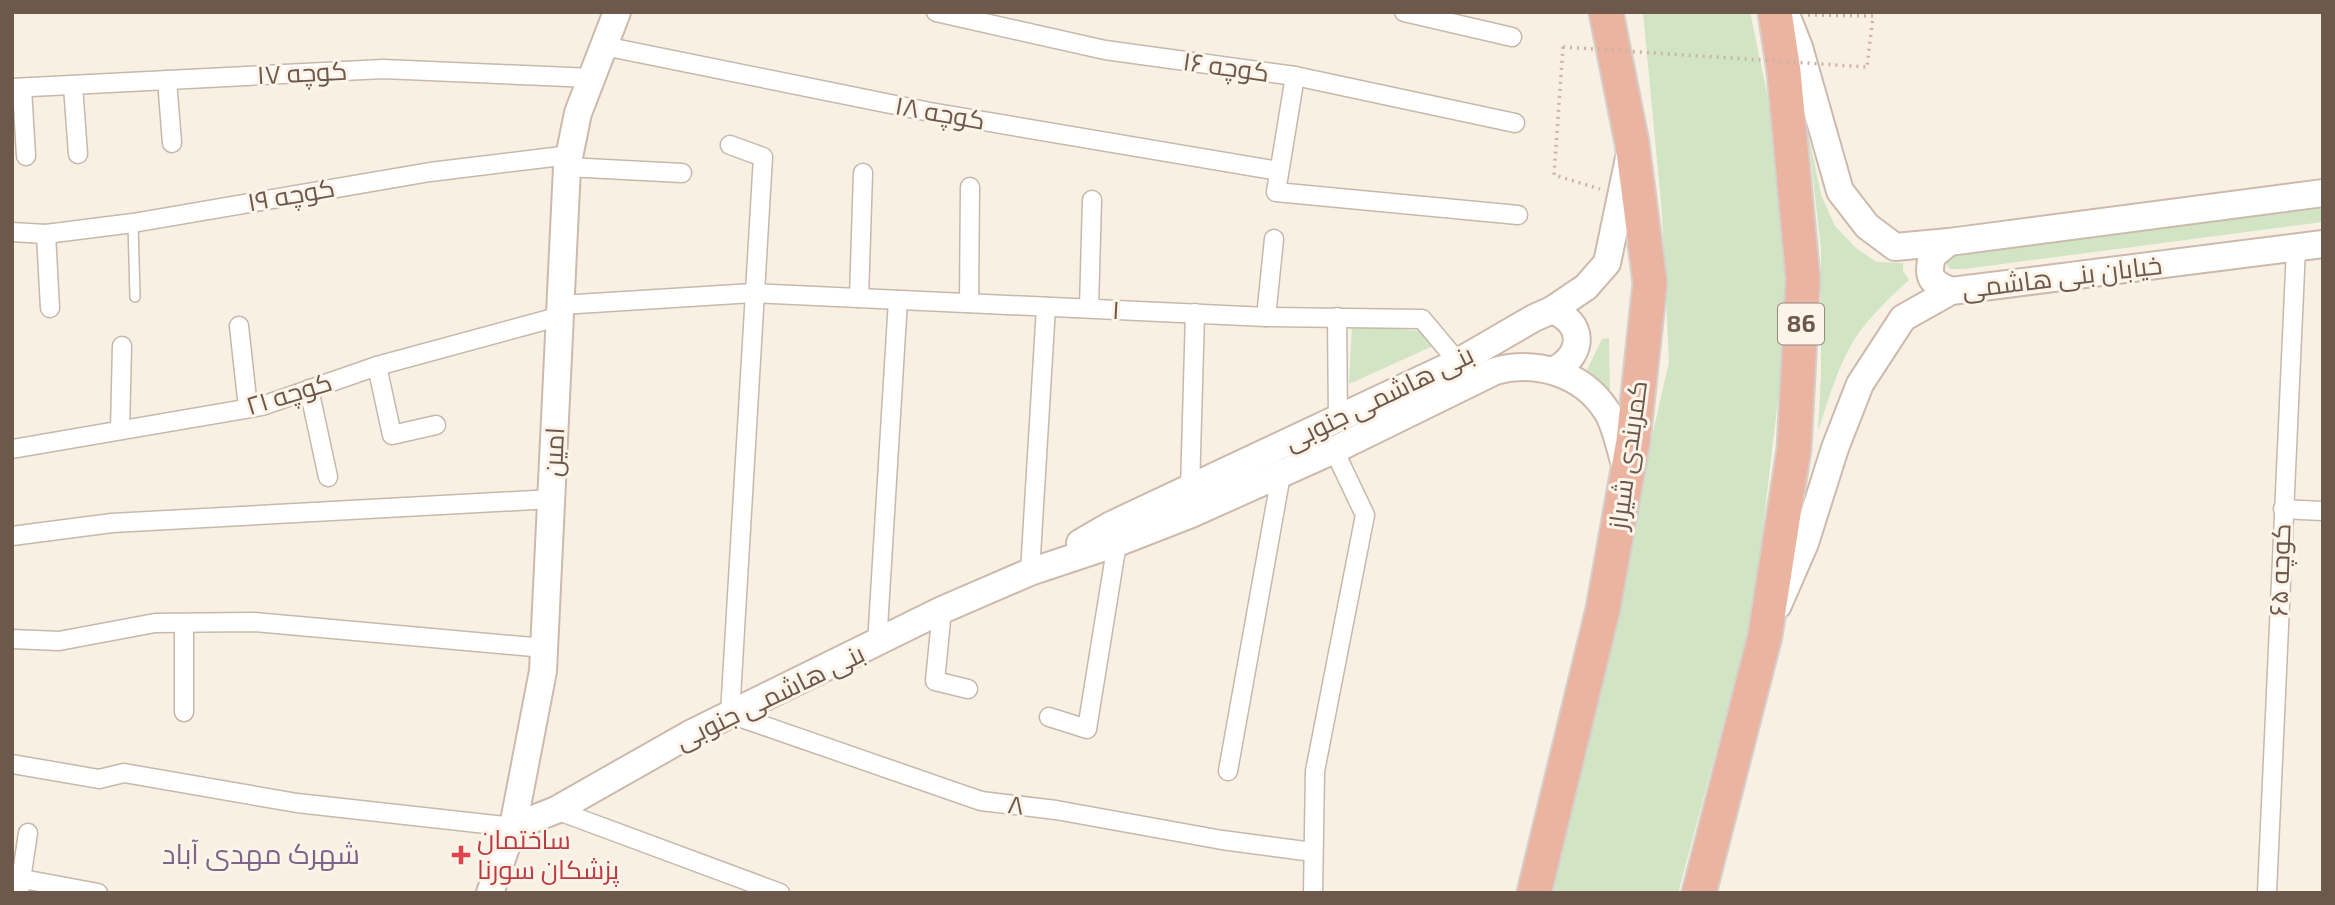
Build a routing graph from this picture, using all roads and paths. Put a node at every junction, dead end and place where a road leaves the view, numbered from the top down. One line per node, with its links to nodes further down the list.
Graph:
1 (617, 12): 7 (street, امین)
2 (936, 12): 8 (street, کوچه ۱۶)
3 (1404, 12): 6 (street)
4 (1606, 12): 15 (highway, کمربندی شیراز)
5 (1782, 13): 25 (path, bridge); 32 (street, خیابان بنی هاشمی); 73 (highway, 86)
6 (1512, 37)
7 (604, 46): 9 (street, امین); 20 (street, کوچه ۱۸)
8 (1295, 76): 13 (street, کوچه ۱۶); 20 (street)
9 (592, 78): 10 (street, کوچه ۱۷); 19 (street, امین)
10 (167, 80): 11 (street, کوچه ۱۷); 14 (street)
11 (73, 86): 12 (street, کوچه ۱۷); 17 (street)
12 (17, 88): 18 (street)
13 (1515, 123)
14 (172, 143)
15 (1632, 143): 25 (street, بنی هاشمی جنوبی); 61 (highway, کمربندی شیراز)
16 (730, 145): 36 (street)
17 (78, 154)
18 (26, 156)
19 (568, 161): 21 (street, کوچه ۱۹); 28 (street, کوچه ۱۹); 45 (street, امین)
20 (1279, 172): 27 (street)
21 (682, 173)
22 (863, 173): 38 (street)
23 (970, 187): 40 (street)
24 (2323, 192): 32 (street, خیابان بنی هاشمی)
25 (1621, 195): 44 (street, بنی هاشمی جنوبی)
26 (1092, 200): 43 (street)
27 (1518, 215)
28 (133, 223): 30 (street, کوچه ۱۹); 37 (lane)
29 (12, 232): 30 (street, کوچه ۱۹)
30 (46, 233): 42 (street)
31 (1274, 239): 47 (street)
32 (1949, 242): 35 (street)
33 (2323, 244): 34 (street, خیابان بنی هاشمی)
34 (2296, 248): 35 (street, خیابان بنی هاشمی); 66 (street, کوچه ۶۵)
35 (1951, 291): 73 (street, خیابان بنی هاشمی)
36 (753, 293): 38 (street, ۱); 45 (street, ۱); 79 (street)
37 (135, 297)
38 (859, 298): 39 (street, ۱)
39 (898, 300): 40 (street, ۱); 75 (street)
40 (969, 303): 41 (street, ۱)
41 (1046, 307): 43 (street, ۱); 70 (street)
42 (50, 308)
43 (1089, 309): 46 (street, ۱)
44 (1552, 310): 51 (street, بنی هاشمی جنوبی); 53 (street)
45 (561, 311): 52 (street, کوچه ۲۱); 65 (street, امین)
46 (1195, 313): 47 (street, ۱); 64 (street)
47 (1266, 317): 48 (street, ۱)
48 (1337, 317): 51 (street, ۱); 56 (street)
49 (239, 326): 55 (street)
50 (122, 346): 58 (street)
51 (1458, 362): 56 (street, بنی هاشمی جنوبی)
52 (377, 366): 54 (street, کوچه ۲۱); 57 (street)
53 (1555, 370): 60 (street, بنی هاشمی جنوبی); 61 (street, بنی هاشمی جنوبی)
54 (309, 389): 55 (street, کوچه ۲۱); 63 (street)
55 (247, 408): 58 (street, کوچه ۲۱)
56 (1338, 420): 64 (street, بنی هاشمی جنوبی)
57 (436, 425)
58 (120, 430): 59 (street, کوچه ۲۱)
59 (12, 449)
60 (1334, 450): 62 (street, بنی هاشمی جنوبی); 86 (street)
61 (1627, 474): 92 (highway, کمربندی شیراز)
62 (1281, 475): 69 (street, بنی هاشمی جنوبی); 82 (street)
63 (328, 477)
64 (1190, 489): 70 (street, بنی هاشمی جنوبی)
65 (552, 499): 68 (street); 76 (street, امین)
66 (2283, 509): 67 (street); 94 (street, کوچه ۶۵)
67 (2323, 511)
68 (12, 536)
69 (1117, 543): 70 (street, بنی هاشمی جنوبی); 80 (street)
70 (1030, 572): 71 (street, بنی هاشمی جنوبی)
71 (942, 610): 75 (street, بنی هاشمی جنوبی); 77 (street)
72 (184, 623): 74 (street); 76 (street); 78 (street)
73 (1765, 636): 93 (highway, 86)
74 (12, 639)
75 (877, 644): 79 (street, بنی هاشمی جنوبی)
76 (544, 648): 84 (street, امین)
77 (968, 689)
78 (184, 712)
79 (730, 714): 83 (street, بنی هاشمی جنوبی); 86 (street, ۸)
80 (1049, 717)
81 (12, 764): 84 (street)
82 (1228, 771)
83 (556, 810): 84 (street, بنی هاشمی جنوبی); 90 (street)
84 (513, 827): 89 (street, امین)
85 (29, 833): 87 (street)
86 (1313, 852): 91 (street)
87 (17, 883): 88 (street)
88 (88, 892)
89 (490, 893)
90 (780, 893)
91 (1313, 893)
92 (1534, 893)
93 (1699, 893)
94 (2267, 893)

